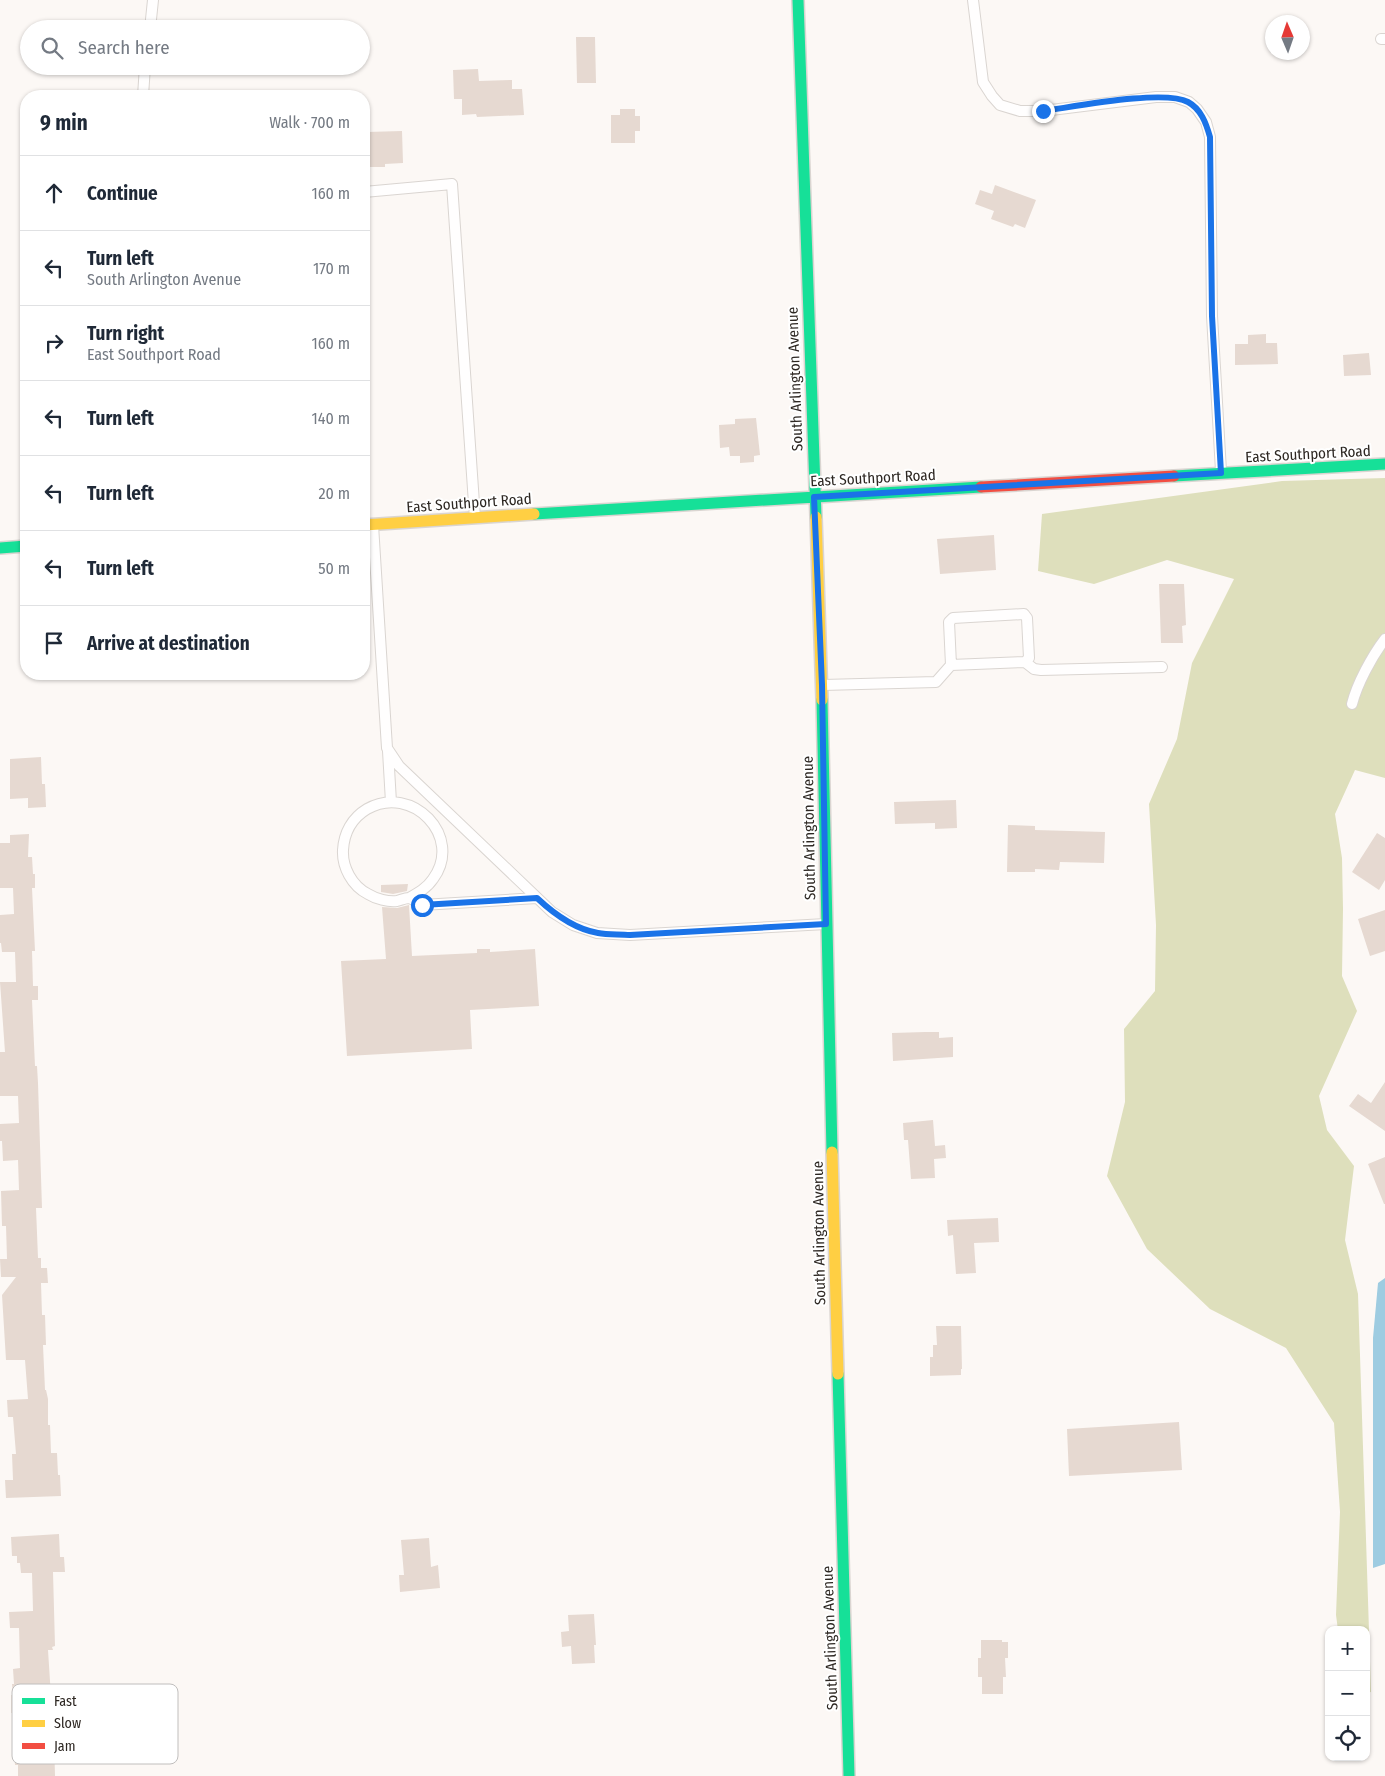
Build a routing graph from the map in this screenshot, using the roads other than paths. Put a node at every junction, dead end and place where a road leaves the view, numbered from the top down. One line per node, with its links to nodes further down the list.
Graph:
1 (153, 0): 4 (lane)
2 (798, 0): 10 (main road, South Arlington Avenue)
3 (973, 0): 9 (lane)
4 (151, 20)
5 (145, 75): 6 (lane)
6 (143, 90)
7 (370, 191): 11 (lane)
8 (1385, 464): 9 (main road, East Southport Road)
9 (1221, 473): 10 (main road, East Southport Road)
10 (814, 497): 11 (main road, East Southport Road); 20 (main road, South Arlington Avenue)
11 (476, 518): 12 (main road, East Southport Road)
12 (370, 524)
13 (20, 546): 15 (main road)
14 (370, 546): 22 (lane)
15 (0, 548)
16 (1385, 639): 21 (lane)
17 (1026, 662): 18 (lane); 18 (lane); 19 (lane)
18 (951, 665): 20 (lane)
19 (1162, 667)
20 (822, 685): 26 (main road, South Arlington Avenue)
21 (1352, 704)
22 (388, 748): 23 (lane); 25 (lane)
23 (391, 802): 24 (lane); 24 (lane)
24 (409, 898): 25 (lane)
25 (537, 898): 26 (lane)
26 (826, 924): 27 (main road, South Arlington Avenue)
27 (849, 1776)

